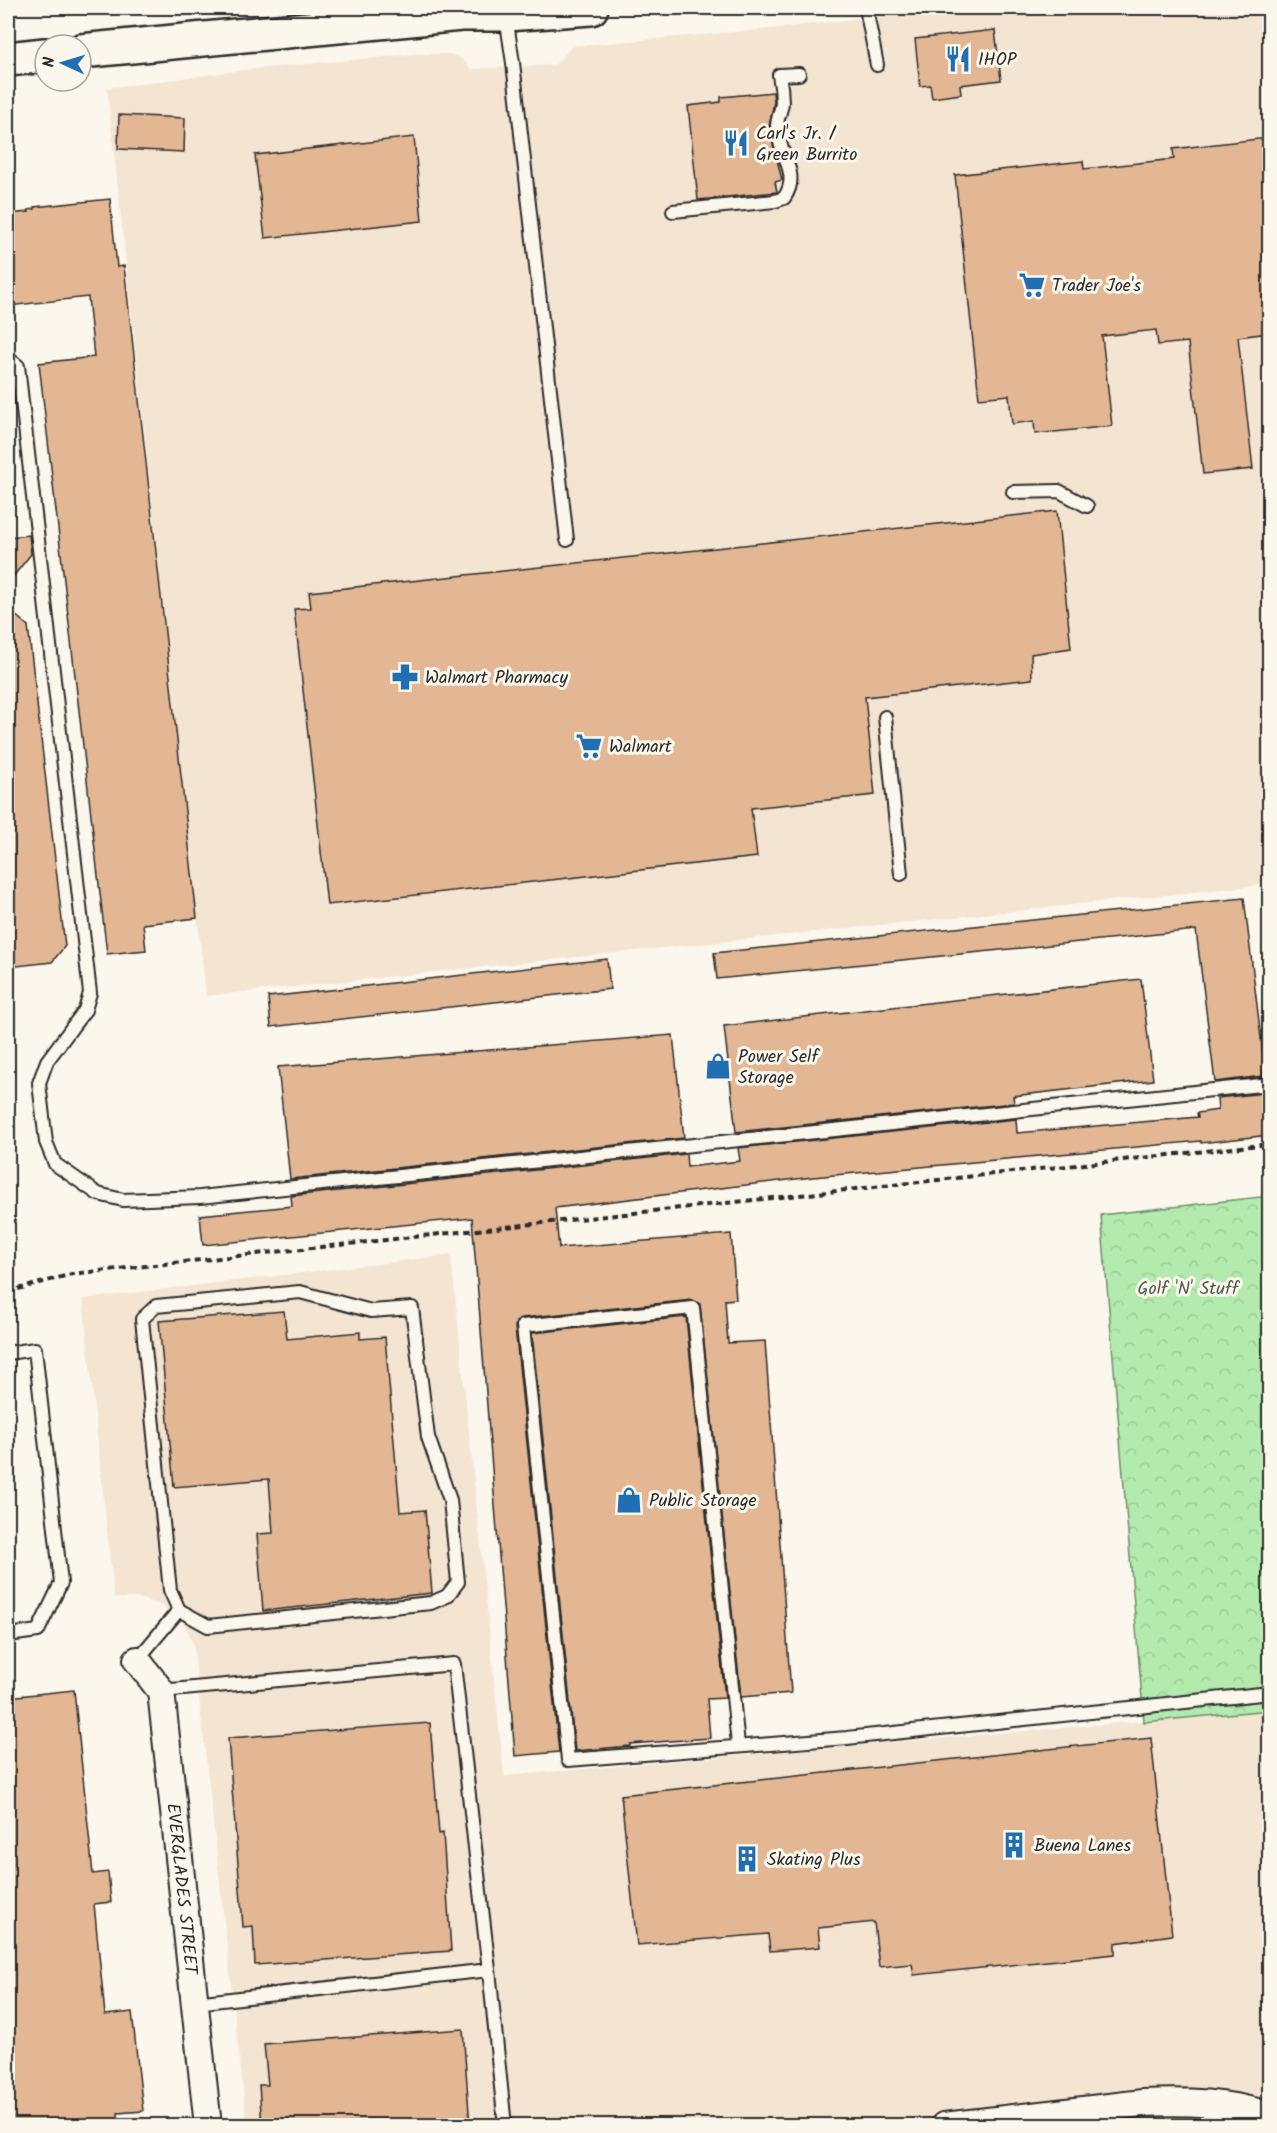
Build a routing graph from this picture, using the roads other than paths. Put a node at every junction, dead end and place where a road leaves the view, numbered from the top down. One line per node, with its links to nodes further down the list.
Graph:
1 (591, 8): 3 (main road)
2 (866, 8): 7 (lane)
3 (505, 10): 4 (main road); 13 (lane)
4 (93, 50)
5 (33, 56): 6 (main road)
6 (8, 59)
7 (877, 65)
8 (799, 74): 9 (lane)
9 (673, 211)
10 (8, 358): 16 (lane)
11 (1013, 492): 12 (lane)
12 (1087, 506)
13 (567, 540)
14 (885, 717): 15 (lane)
15 (901, 874)
16 (1269, 1084)
17 (8, 1353): 19 (lane)
18 (179, 1610): 18 (lane); 20 (lane)
19 (8, 1635)
20 (137, 1660): 21 (street)
21 (161, 1691): 24 (lane); 25 (street, EVERGLADES STREET)
22 (1269, 1693): 23 (lane)
23 (738, 1745): 23 (lane)
24 (489, 1970): 25 (lane); 29 (lane)
25 (195, 2003): 28 (street, EVERGLADES STREET)
26 (1269, 2116): 27 (street)
27 (998, 2122): 30 (street)
28 (208, 2126)
29 (505, 2126)
30 (944, 2126)

